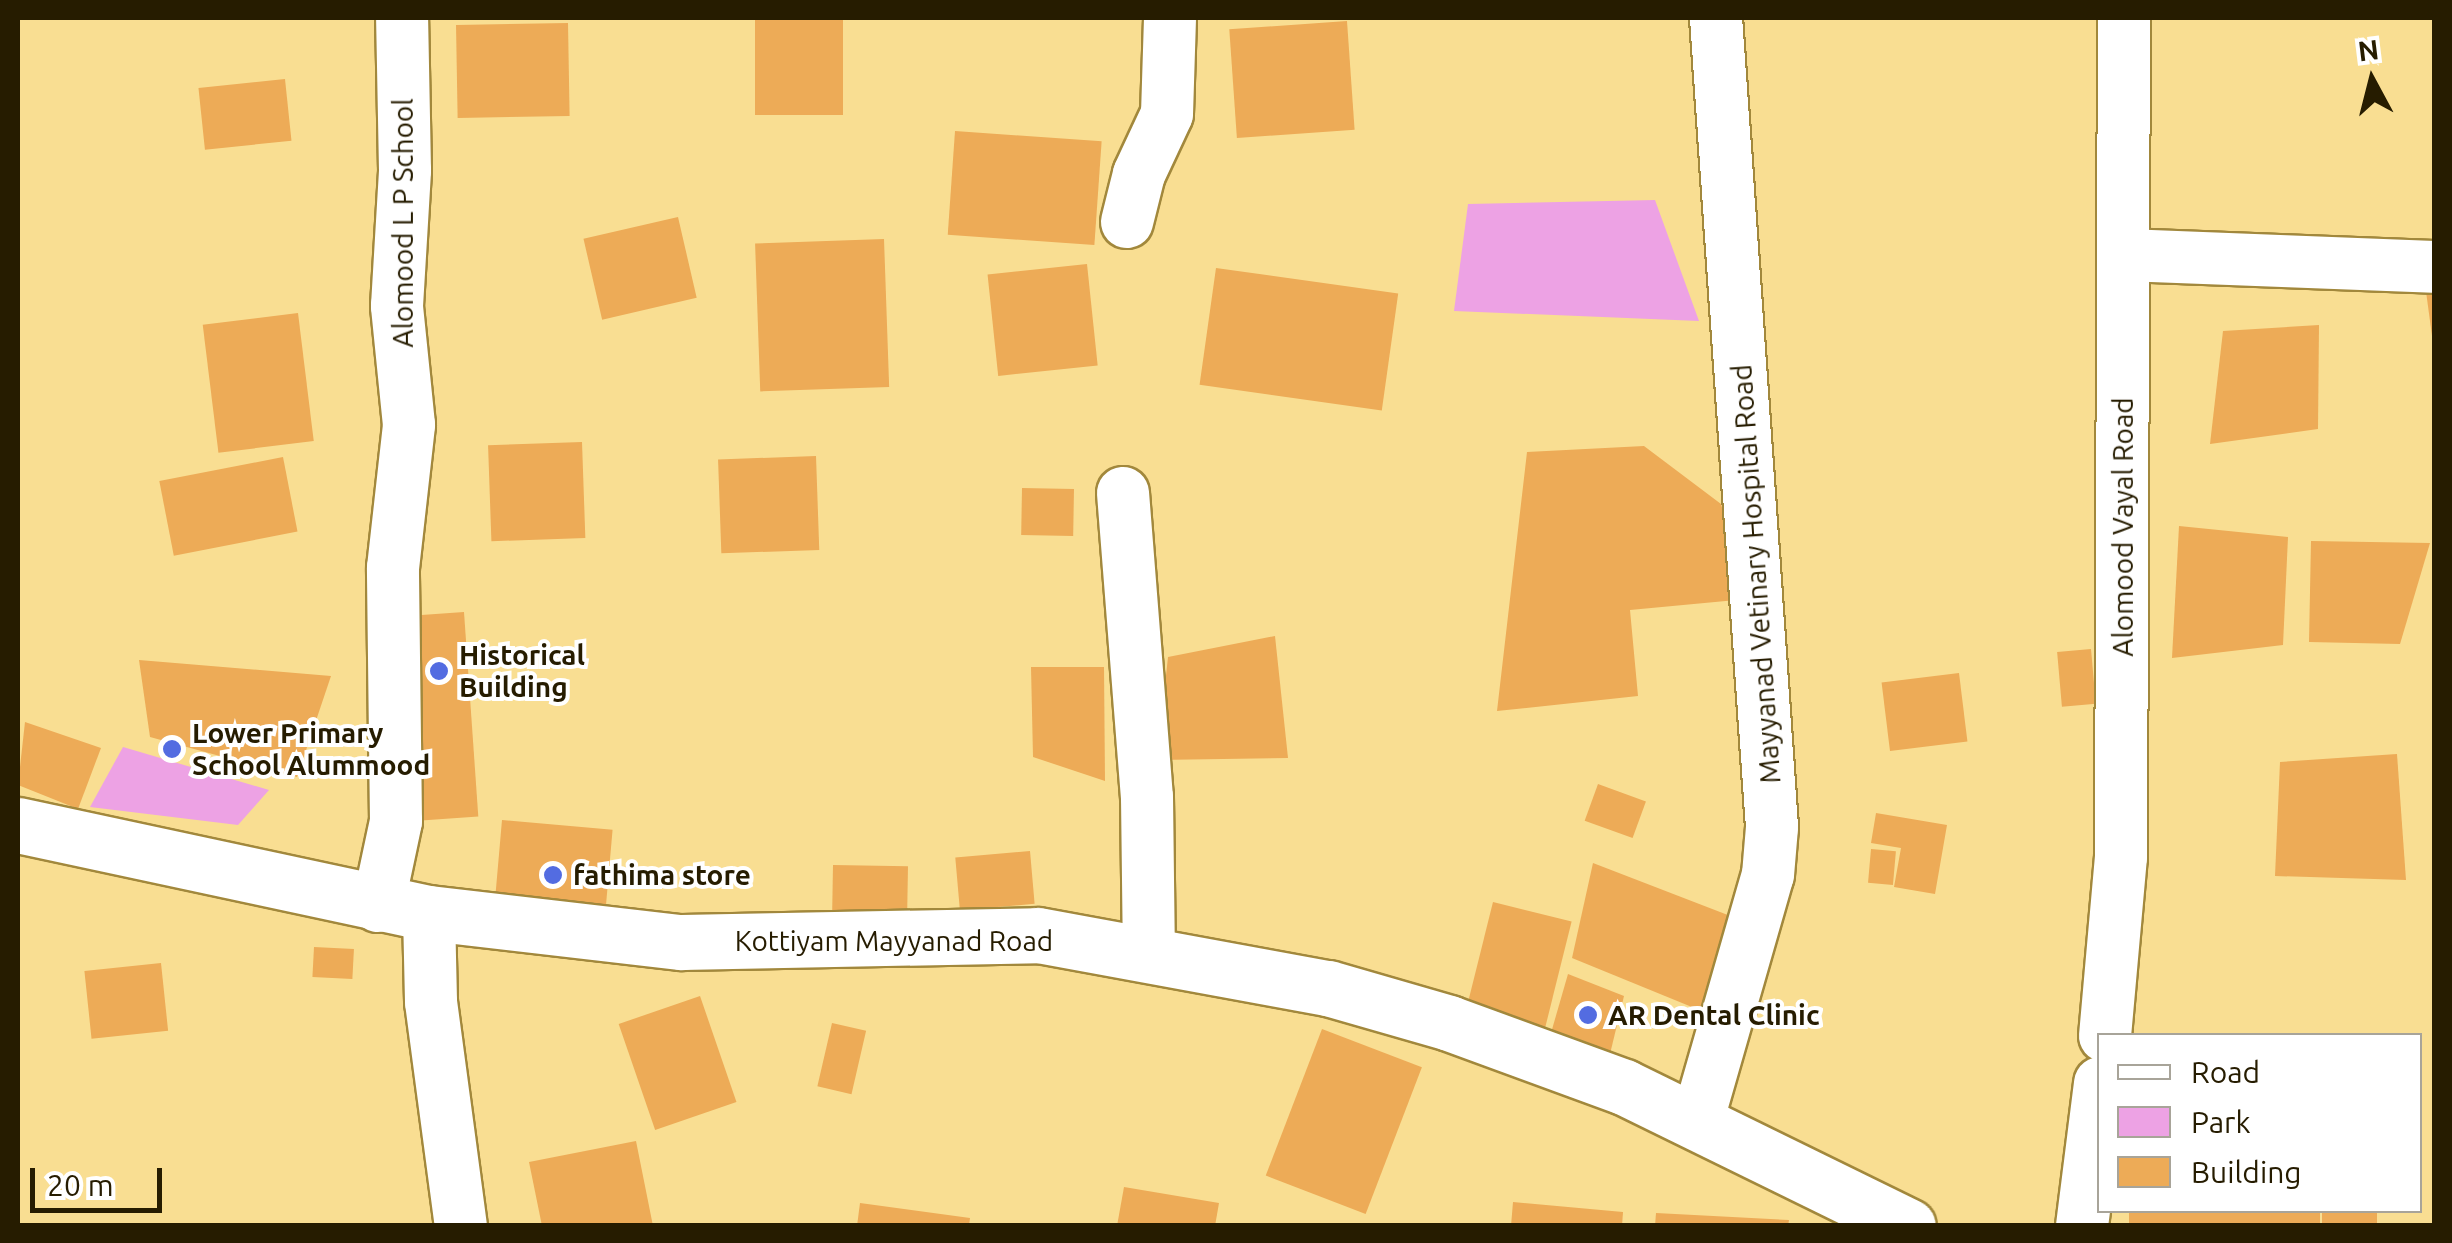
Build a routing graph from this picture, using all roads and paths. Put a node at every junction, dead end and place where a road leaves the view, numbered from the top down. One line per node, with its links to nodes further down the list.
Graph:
1 (402, 18): 10 (street, Alomood L P School)
2 (1170, 18): 5 (street)
3 (1716, 18): 14 (street, Mayyanad Vetinary Hospital Road)
4 (2124, 18): 6 (street, Alomood Vayal Road)
5 (1127, 222)
6 (2125, 255): 7 (street); 12 (street, Alomood Vayal Road)
7 (2434, 267)
8 (1123, 493): 11 (street)
9 (18, 825): 10 (main road, Kottiyam Mayyanad Road)
10 (404, 910): 11 (main road, Kottiyam Mayyanad Road); 15 (street, Alomood L P School)
11 (1148, 956): 14 (main road, Kottiyam Mayyanad Road)
12 (2106, 1033)
13 (2097, 1107): 17 (street)
14 (1696, 1122): 16 (main road, Kottiyam Mayyanad Road)
15 (461, 1226)
16 (1908, 1226)
17 (2082, 1226)

